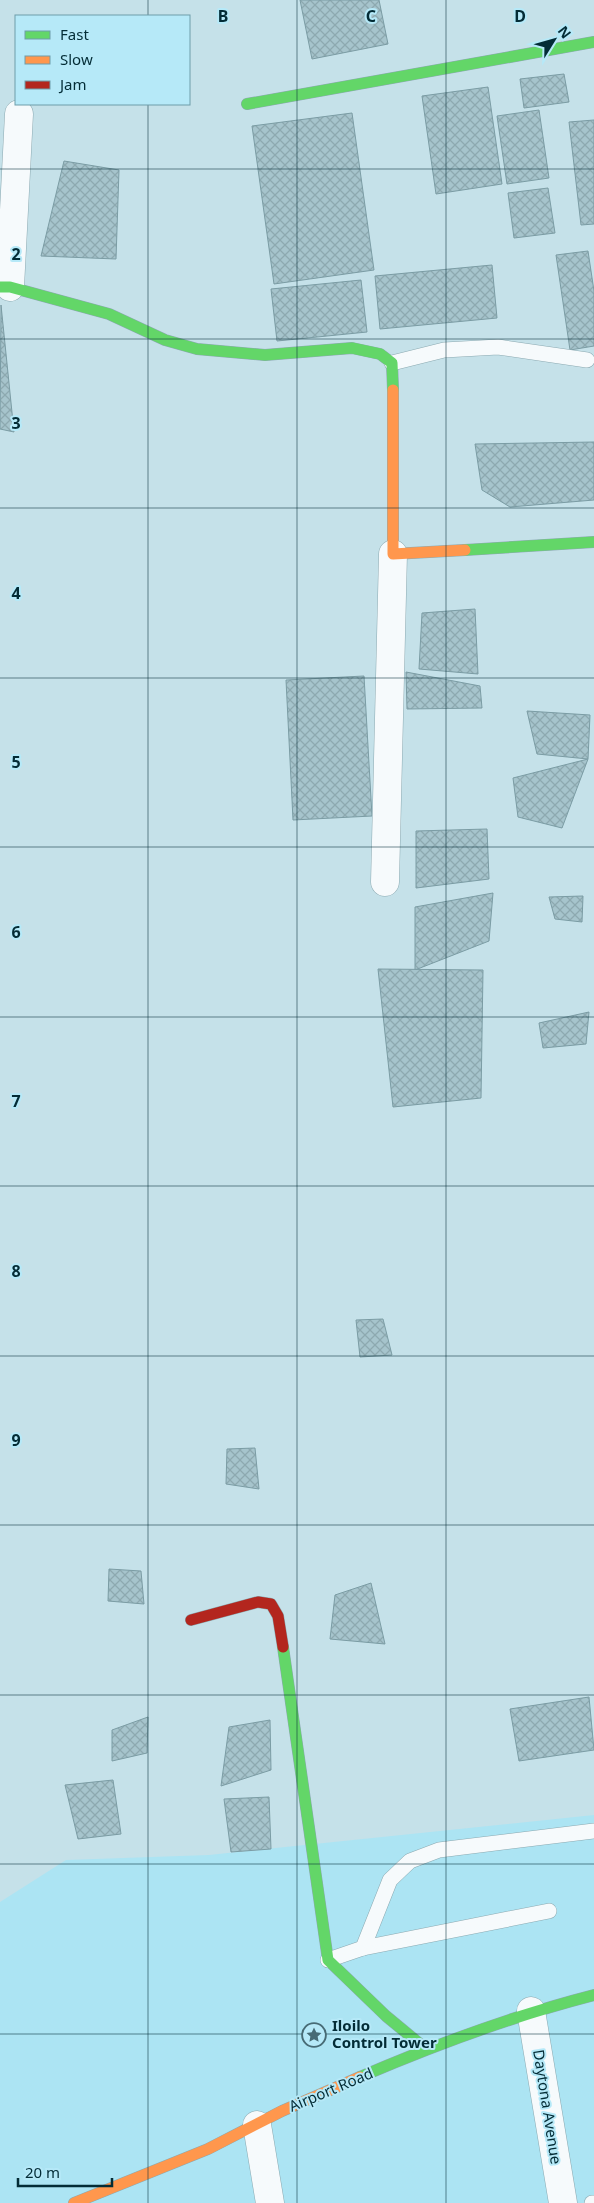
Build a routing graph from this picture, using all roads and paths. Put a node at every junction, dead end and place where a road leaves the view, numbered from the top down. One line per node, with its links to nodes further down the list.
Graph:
1 (594, 42): 2 (street)
2 (247, 104)
3 (18, 114): 4 (street)
4 (5, 287): 6 (street)
5 (587, 360): 6 (lane)
6 (392, 362): 8 (street)
7 (594, 542): 8 (street)
8 (393, 554): 9 (street)
9 (385, 882)
10 (191, 1620): 14 (street)
11 (594, 1831): 13 (lane)
12 (549, 1911): 13 (lane)
13 (363, 1948): 14 (lane)
14 (328, 1960): 17 (street)
15 (594, 1995): 16 (street, Airport Road)
16 (531, 2011): 17 (street, Airport Road); 21 (street, Daytona Avenue)
17 (426, 2049): 18 (street, Airport Road)
18 (257, 2125): 19 (street, Airport Road); 20 (street)
19 (74, 2203)
20 (270, 2203)
21 (563, 2203)

